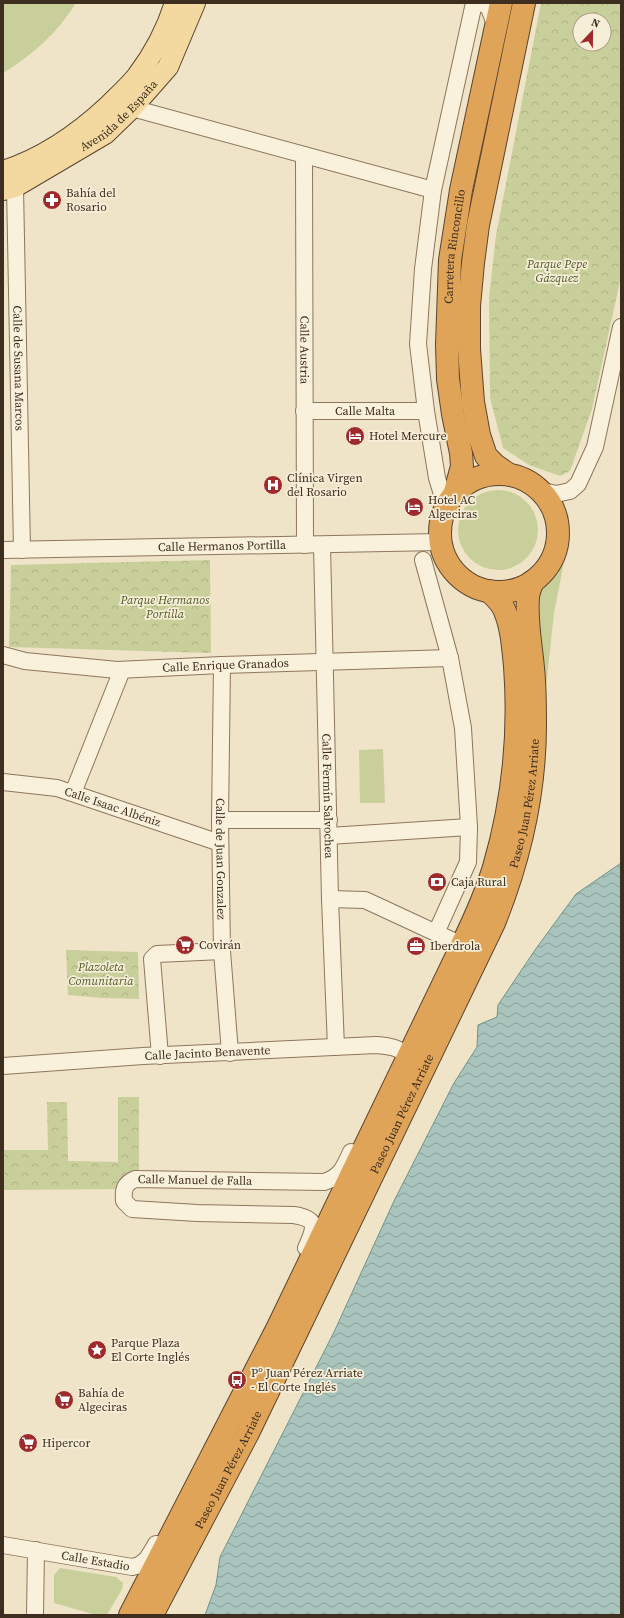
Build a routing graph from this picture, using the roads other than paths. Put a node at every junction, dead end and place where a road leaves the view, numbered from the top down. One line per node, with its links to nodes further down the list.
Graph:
1 (175, 3): 10 (main road, Avenida de España)
2 (195, 3): 8 (main road, Avenida de España)
3 (474, 3): 11 (street)
4 (483, 3): 7 (street)
5 (501, 3): 7 (highway, Carretera Rinconcillo)
6 (524, 3): 15 (highway, Carretera Rinconcillo)
7 (496, 27): 17 (highway, Carretera Rinconcillo)
8 (132, 108): 9 (street); 10 (main road, Avenida de España)
9 (304, 155): 11 (street); 13 (street, Calle Austria)
10 (7, 179): 22 (street, Calle de Susana Marcos)
11 (433, 190): 14 (street)
12 (621, 327): 16 (street)
13 (304, 411): 14 (street, Calle Malta); 20 (street, Calle Austria)
14 (426, 411): 17 (street)
15 (508, 474): 16 (highway, Paseo Juan Pérez Arriate); 17 (highway, Paseo Juan Pérez Arriate)
16 (539, 490): 24 (highway, Paseo Juan Pérez Arriate)
17 (452, 496): 18 (highway, Paseo Juan Pérez Arriate)
18 (440, 542): 19 (street, Calle Hermanos Portilla); 25 (highway, Paseo Juan Pérez Arriate)
19 (322, 544): 20 (street, Calle Hermanos Portilla); 28 (street, Calle Fermín Salvochea)
20 (304, 545): 22 (street, Calle Hermanos Portilla)
21 (3, 550): 22 (street, Calle Hermanos Portilla)
22 (22, 550)
23 (423, 560): 27 (street)
24 (533, 581): 25 (highway, Paseo Juan Pérez Arriate); 53 (highway, Paseo Juan Pérez Arriate)
25 (489, 591): 40 (highway, Paseo Juan Pérez Arriate)
26 (3, 655): 30 (street, Calle Enrique Granados)
27 (450, 658): 28 (street, Calle Enrique Granados); 35 (street)
28 (325, 663): 29 (street, Calle Enrique Granados); 34 (street, Calle Fermín Salvochea)
29 (222, 665): 30 (street, Calle Enrique Granados); 33 (street, Calle de Juan Gonzalez)
30 (122, 670): 32 (street)
31 (3, 782): 32 (street, Calle Isaac Albéniz)
32 (73, 793): 37 (street, Calle Isaac Albéniz)
33 (220, 820): 34 (street); 37 (street, Calle de Juan Gonzalez)
34 (329, 820): 36 (street, Calle Fermín Salvochea)
35 (469, 827): 36 (street); 39 (street)
36 (329, 836): 38 (street, Calle Fermín Salvochea)
37 (220, 844): 41 (street, Calle de Juan Gonzalez)
38 (330, 899): 39 (street); 42 (street, Calle Fermín Salvochea)
39 (436, 933): 40 (street)
40 (462, 945): 45 (highway, Paseo Juan Pérez Arriate)
41 (222, 951): 43 (street, Calle de Juan Gonzalez); 44 (street)
42 (336, 1047): 43 (street, Calle Jacinto Benavente); 45 (street, Calle Jacinto Benavente)
43 (230, 1052): 44 (street, Calle Jacinto Benavente)
44 (160, 1056): 46 (street, Calle Jacinto Benavente)
45 (407, 1061): 47 (highway, Paseo Juan Pérez Arriate); 47 (street, Calle Manuel de Falla)
46 (3, 1066)
47 (278, 1327): 48 (highway, Paseo Juan Pérez Arriate)
48 (174, 1530): 50 (street, Calle Estadio); 52 (highway, Paseo Juan Pérez Arriate)
49 (3, 1545): 50 (street, Calle Estadio)
50 (36, 1550): 51 (street)
51 (34, 1615)
52 (130, 1615)
53 (152, 1615)

